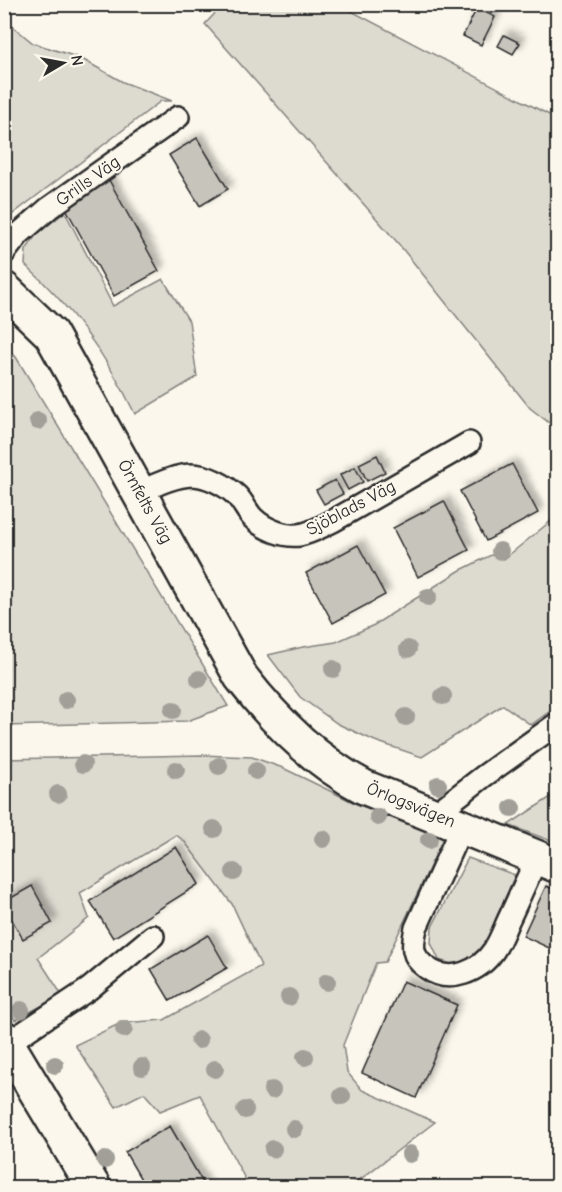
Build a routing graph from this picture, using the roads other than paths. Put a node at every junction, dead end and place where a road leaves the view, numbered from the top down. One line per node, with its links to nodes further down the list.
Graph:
1 (178, 117): 2 (lane, Grills Väg)
2 (4, 253)
3 (4, 289): 5 (street, Örnfelts Väg)
4 (469, 443): 5 (lane, Sjöblads Väg)
5 (139, 492): 6 (street, Örnfelts Väg)
6 (278, 722): 8 (street, Örlogsvägen)
7 (558, 723): 8 (lane)
8 (449, 820): 9 (street, Örlogsvägen); 9 (lane)
9 (547, 862)
10 (153, 936): 11 (lane)
11 (6, 1040): 12 (street)
12 (94, 1188)

